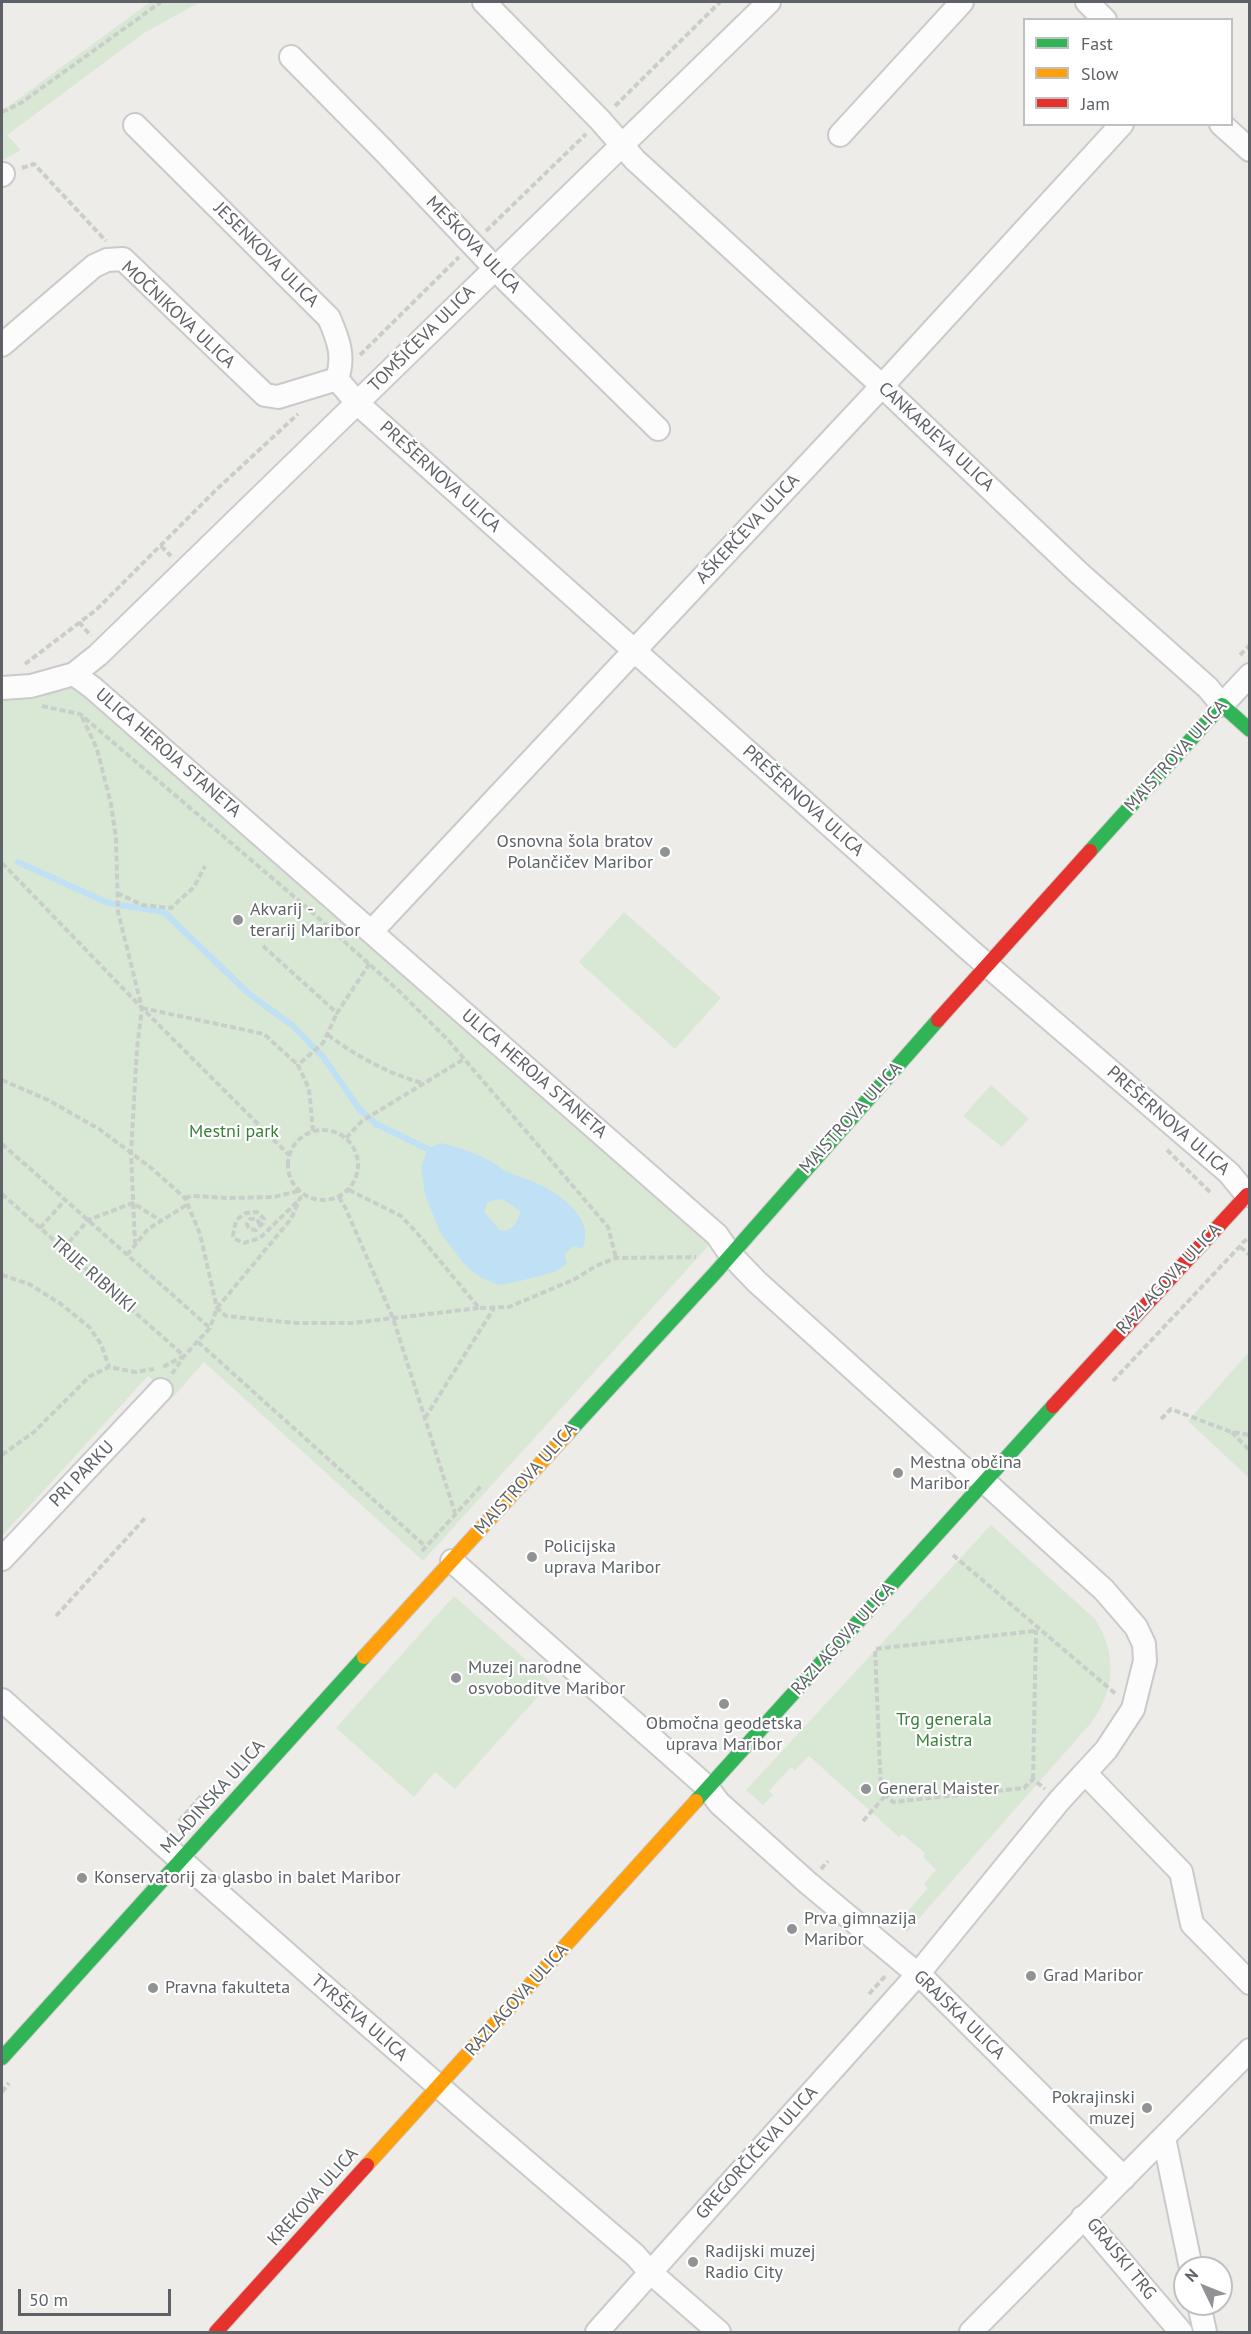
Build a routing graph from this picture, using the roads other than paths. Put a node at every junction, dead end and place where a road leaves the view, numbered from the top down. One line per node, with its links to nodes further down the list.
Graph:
1 (484, 2): 11 (street, CANKARJEVA ULICA)
2 (769, 2): 11 (street, TOMŠIČEVA ULICA)
3 (962, 2): 10 (street)
4 (1087, 2): 5 (street)
5 (1103, 18)
6 (291, 57): 13 (street, MEŠKOVA ULICA)
7 (135, 125): 15 (street, JESENKOVA ULICA)
8 (1120, 126): 16 (street, AŠKERČEVA ULICA)
9 (1223, 126): 12 (street)
10 (840, 135)
11 (621, 145): 13 (street, TOMŠIČEVA ULICA); 16 (street, CANKARJEVA ULICA)
12 (1250, 150)
13 (494, 268): 17 (street, TOMŠIČEVA ULICA); 18 (street, MEŠKOVA ULICA)
14 (2, 345): 15 (street, MOČNIKOVA ULICA)
15 (337, 378): 17 (street)
16 (882, 386): 19 (street, AŠKERČEVA ULICA); 23 (street, CANKARJEVA ULICA)
17 (357, 403): 19 (street, PREŠERNOVA ULICA); 20 (street, TOMŠIČEVA ULICA)
18 (658, 429)
19 (633, 650): 25 (street, AŠKERČEVA ULICA); 26 (street, PREŠERNOVA ULICA)
20 (74, 674): 22 (street); 25 (street, ULICA HEROJA STANETA)
21 (1250, 675): 23 (street, MAISTROVA ULICA)
22 (2, 688)
23 (1222, 705): 24 (street, CANKARJEVA ULICA); 26 (street, MAISTROVA ULICA)
24 (1250, 730)
25 (372, 931): 28 (street, ULICA HEROJA STANETA)
26 (987, 965): 27 (street, PREŠERNOVA ULICA); 28 (street, MAISTROVA ULICA)
27 (1249, 1195): 30 (street, RAZLAGOVA ULICA)
28 (730, 1254): 30 (street, ULICA HEROJA STANETA); 32 (street, MAISTROVA ULICA)
29 (161, 1390): 31 (street, PRI PARKU)
30 (985, 1482): 34 (street); 35 (street, RAZLAGOVA ULICA)
31 (2, 1559)
32 (452, 1561): 35 (street, GRAJSKA ULICA); 36 (street, MLADINSKA ULICA)
33 (2, 1700): 36 (street, TYRŠEVA ULICA)
34 (1085, 1773): 37 (street); 38 (street)
35 (707, 1787): 37 (street, GRAJSKA ULICA); 41 (street, RAZLAGOVA ULICA)
36 (180, 1860): 40 (street, MLADINSKA ULICA); 41 (street, TYRŠEVA ULICA)
37 (918, 1974): 43 (street, GRAJSKA ULICA); 46 (street, GREGORČIČEVA ULICA)
38 (1250, 1983)
39 (1250, 2050): 42 (street, GRAJSKI TRG)
40 (2, 2058)
41 (438, 2087): 46 (street, TYRŠEVA ULICA); 48 (street, KREKOVA ULICA)
42 (1164, 2138): 43 (street, GRAJSKI TRG); 45 (street)
43 (1124, 2178): 44 (street, GRAJSKI TRG)
44 (1083, 2217): 51 (street); 52 (street, GRAJSKI TRG)
45 (1189, 2256)
46 (650, 2272): 49 (street, GREGORČIČEVA ULICA); 50 (street, TYRŠEVA ULICA)
47 (1202, 2316): 53 (street)
48 (216, 2332)
49 (597, 2332)
50 (719, 2332)
51 (970, 2332)
52 (1181, 2332)
53 (1205, 2332)

